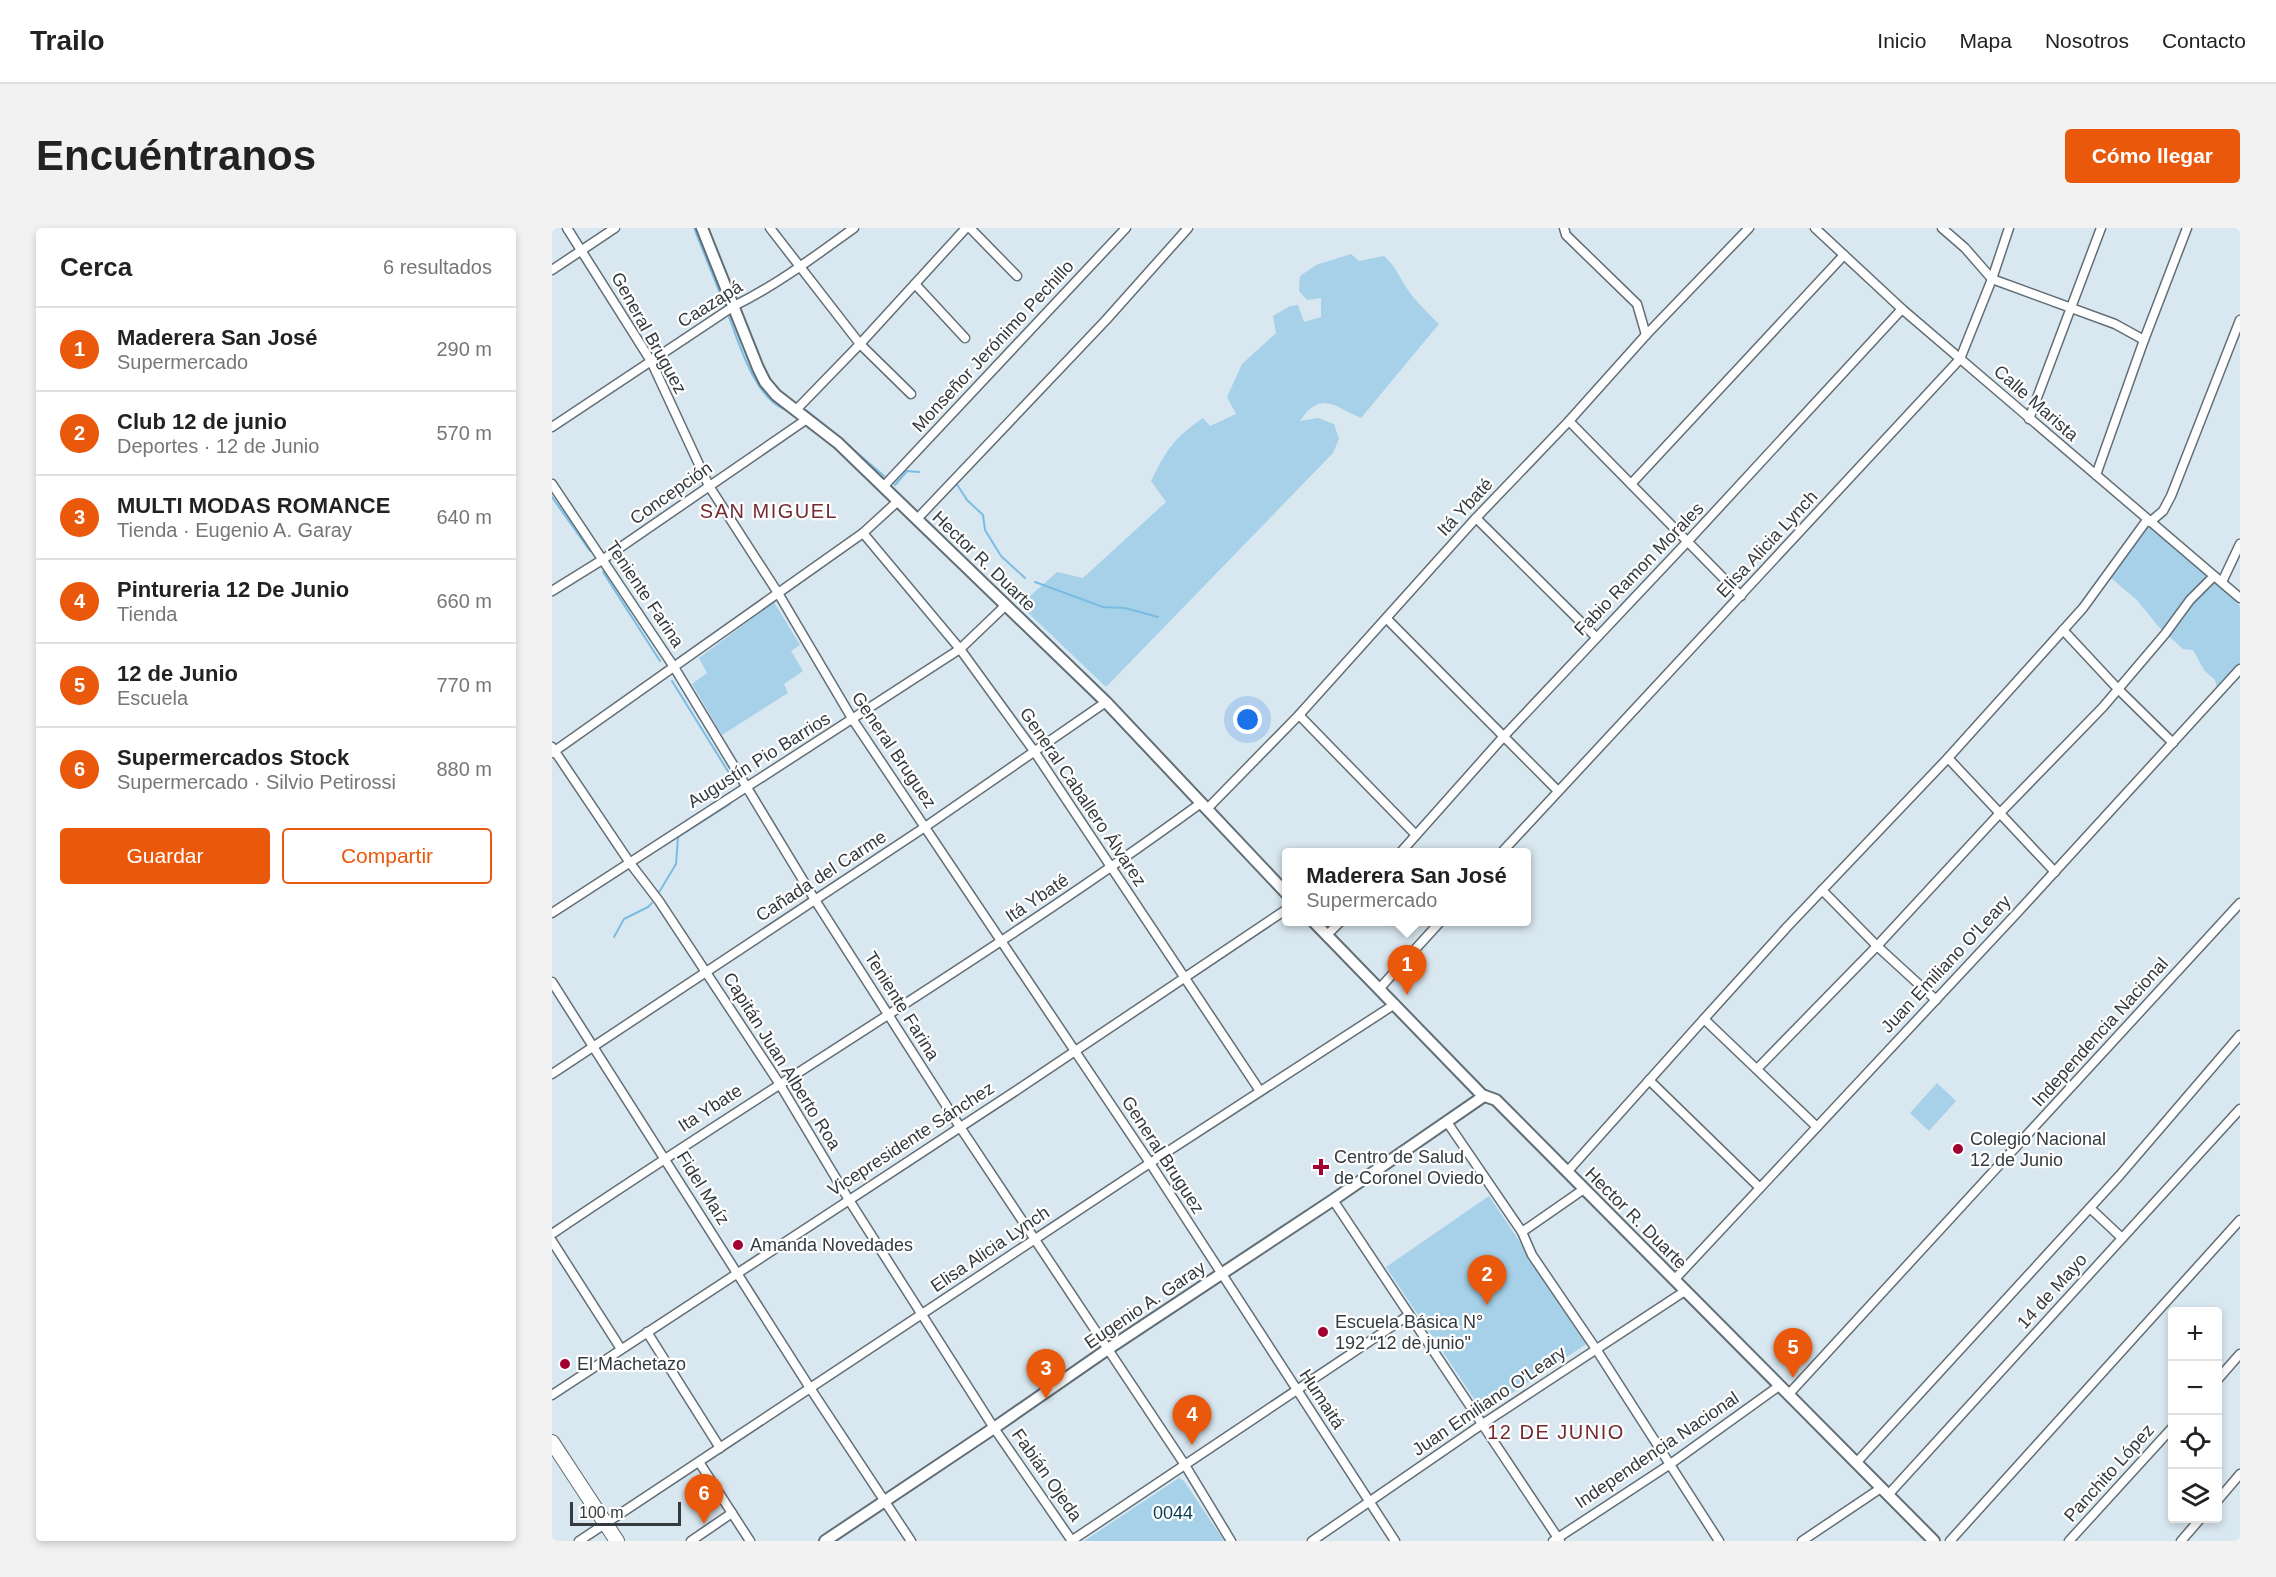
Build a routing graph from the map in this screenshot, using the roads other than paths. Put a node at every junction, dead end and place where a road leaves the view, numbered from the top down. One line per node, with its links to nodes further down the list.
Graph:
1 (567, 228): 16 (street, General Bruguez)
2 (615, 228): 16 (street)
3 (702, 228): 23 (street, Hector R. Duarte)
4 (770, 228): 18 (street)
5 (854, 228): 18 (street, Caazapá)
6 (968, 228): 20 (street); 22 (street)
7 (1126, 228): 43 (street, Monseñor Jerónimo Pechillo)
8 (1188, 228): 46 (street)
9 (1564, 228): 27 (street)
10 (1749, 228): 27 (street, Itá Ybaté)
11 (1815, 228): 17 (street, Calle Marista)
12 (1942, 228): 21 (street)
13 (2009, 228): 21 (street, Elisa Alicia Lynch)
14 (2101, 228): 25 (street)
15 (2187, 228): 29 (street)
16 (582, 250): 19 (street); 32 (street, General Bruguez)
17 (1844, 255): 24 (street, Calle Marista); 41 (street)
18 (801, 266): 23 (street, Caazapá); 30 (street)
19 (552, 270)
20 (1017, 276)
21 (1992, 279): 25 (street); 31 (street, Elisa Alicia Lynch)
22 (915, 284): 28 (street); 30 (street)
23 (734, 306): 32 (street, Caazapá); 34 (street, Hector R. Duarte)
24 (1902, 309): 31 (street, Calle Marista); 49 (street, Fabio Ramon Morales)
25 (2071, 309): 29 (street); 36 (street)
26 (2240, 320): 47 (street)
27 (1646, 335): 37 (street, Itá Ybaté)
28 (965, 338)
29 (2144, 340): 39 (street)
30 (860, 344): 33 (street); 34 (street)
31 (1960, 359): 36 (street, Calle Marista); 56 (street, Elisa Alicia Lynch)
32 (651, 362): 38 (street, Caazapá); 42 (street, General Bruguez)
33 (911, 394)
34 (796, 410): 35 (street, Hector R. Duarte)
35 (807, 419): 42 (street, Concepción); 43 (street, Hector R. Duarte)
36 (2029, 419): 39 (street, Calle Marista)
37 (1569, 421): 41 (street); 45 (street, Itá Ybaté)
38 (552, 427)
39 (2096, 475): 47 (street, Calle Marista)
40 (552, 484): 51 (street, Teniente Farina)
41 (1631, 484): 49 (street)
42 (709, 486): 51 (street, Concepción); 55 (street, General Bruguez)
43 (884, 487): 44 (street, Hector R. Duarte)
44 (898, 501): 46 (street, Hector R. Duarte); 48 (street)
45 (1476, 518): 59 (street, Itá Ybaté); 61 (street)
46 (917, 519): 58 (street, Hector R. Duarte)
47 (2149, 521): 52 (street, Calle Marista); 60 (street)
48 (863, 533): 55 (street); 62 (street, General Caballero Álvarez)
49 (1688, 542): 56 (street); 61 (street, Fabio Ramon Morales)
50 (2240, 544): 53 (street)
51 (602, 560): 54 (street, Concepción); 63 (street, Teniente Farina)
52 (2214, 576): 53 (street, Calle Marista); 65 (street)
53 (2222, 582): 57 (street, Calle Marista)
54 (552, 591)
55 (778, 593): 63 (street); 68 (street, General Bruguez)
56 (1741, 596): 75 (street, Elisa Alicia Lynch)
57 (2240, 598)
58 (1006, 605): 62 (street, Augustín Pio Barrios); 66 (street, Hector R. Duarte)
59 (1387, 619): 67 (street, Itá Ybaté); 69 (street)
60 (2063, 630): 65 (street); 73 (street)
61 (1596, 637): 69 (street, Fabio Ramon Morales)
62 (960, 649): 68 (street, Augustín Pio Barrios); 72 (street, General Caballero Álvarez)
63 (674, 667): 71 (street); 74 (street, Teniente Farina)
64 (2240, 669): 70 (street, Juan Emiliano O'Leary)
65 (2118, 689): 70 (street); 77 (street)
66 (1106, 702): 72 (street, Cañada del Carme); 76 (street, Hector R. Duarte)
67 (1299, 715): 76 (street, Itá Ybaté); 79 (street)
68 (853, 720): 74 (street, Augustín Pio Barrios); 78 (street, General Bruguez)
69 (1505, 735): 75 (street); 79 (street, Fabio Ramon Morales)
70 (2173, 742): 84 (street, Juan Emiliano O'Leary)
71 (553, 750): 82 (street, Capitán Juan Alberto Roa)
72 (1034, 751): 78 (street, Cañada del Carme); 83 (street, General Caballero Álvarez)
73 (1948, 758): 77 (street); 86 (street)
74 (746, 787): 82 (street, Augustín Pio Barrios); 87 (street, Teniente Farina)
75 (1558, 790): 81 (street, Elisa Alicia Lynch)
76 (1204, 806): 83 (street, Itá Ybaté); 85 (street, Hector R. Duarte)
77 (2000, 813): 84 (street); 96 (street)
78 (926, 827): 87 (street, Cañada del Carme); 95 (street, General Bruguez)
79 (1416, 835): 80 (street, Fabio Ramon Morales)
80 (1405, 848)
81 (1506, 848)
82 (630, 863): 90 (street, Augustín Pio Barrios); 97 (street, Capitán Juan Alberto Roa)
83 (1112, 868): 95 (street, Itá Ybaté); 98 (street, General Caballero Álvarez)
84 (2055, 872): 101 (street, Juan Emiliano O'Leary)
85 (1282, 889)
86 (1822, 890): 96 (street); 104 (street)
87 (815, 900): 97 (street, Cañada del Carme); 103 (street, Teniente Farina)
88 (2240, 903): 148 (street, Independencia Nacional)
89 (1282, 912): 98 (street, Vicepresidente Sánchez)
90 (552, 913)
91 (1318, 926): 94 (street, Hector R. Duarte)
92 (1336, 926): 94 (street)
93 (1436, 926): 100 (street)
94 (1327, 936): 100 (street, Hector R. Duarte)
95 (1001, 941): 103 (street, Itá Ybaté); 107 (street, General Bruguez)
96 (1877, 946): 101 (street); 108 (street)
97 (706, 972): 106 (street, Cañada del Carme); 111 (street, Capitán Juan Alberto Roa)
98 (1184, 978): 107 (street, Vicepresidente Sánchez); 112 (street, General Caballero Álvarez)
99 (552, 982): 106 (street, Fidel Maíz)
100 (1379, 989): 102 (street, Hector R. Duarte)
101 (1936, 1000): 117 (street, Juan Emiliano O'Leary)
102 (1395, 1004): 112 (street, Elisa Alicia Lynch); 113 (street, Hector R. Duarte)
103 (888, 1014): 111 (street, Ita Ybate); 116 (street, Teniente Farina)
104 (1704, 1019): 108 (street); 110 (street)
105 (2240, 1035): 125 (street)
106 (594, 1046): 109 (street, Cañada del Carme); 118 (street, Fidel Maíz)
107 (1075, 1051): 116 (street, Vicepresidente Sánchez); 119 (street, General Bruguez)
108 (1757, 1069): 117 (street)
109 (552, 1074)
110 (1649, 1080): 120 (street); 121 (street)
111 (779, 1083): 118 (street, Ita Ybate); 123 (street, Capitán Juan Alberto Roa)
112 (1260, 1091): 119 (street, Elisa Alicia Lynch)
113 (1485, 1096): 115 (street, Eugenio A. Garay); 120 (street, Hector R. Duarte)
114 (2240, 1109): 129 (street, 14 de Mayo)
115 (1447, 1122): 124 (street, Eugenio A. Garay); 127 (street)
116 (960, 1127): 123 (street, Vicepresidente Sánchez); 130 (street, Teniente Farina)
117 (1817, 1127): 121 (street, Juan Emiliano O'Leary)
118 (664, 1158): 128 (street, Ita Ybate); 132 (street, Fidel Maíz)
119 (1149, 1163): 130 (street, Elisa Alicia Lynch); 133 (street, General Bruguez)
120 (1567, 1172): 122 (street, Hector R. Duarte)
121 (1760, 1188): 134 (street, Juan Emiliano O'Leary)
122 (1584, 1189): 127 (street); 134 (street, Hector R. Duarte)
123 (849, 1200): 132 (street, Vicepresidente Sánchez); 136 (street, Capitán Juan Alberto Roa)
124 (1333, 1200): 133 (street, Eugenio A. Garay); 137 (street)
125 (2090, 1208): 129 (street); 155 (street)
126 (2240, 1220): 180 (street)
127 (1521, 1232): 141 (street)
128 (552, 1234)
129 (2122, 1238): 159 (street, 14 de Mayo)
130 (1035, 1239): 136 (street, Elisa Alicia Lynch); 140 (street, Teniente Farina)
131 (552, 1241): 139 (street)
132 (738, 1273): 138 (street, Vicepresidente Sánchez); 145 (street, Fidel Maíz)
133 (1222, 1274): 140 (street, Eugenio A. Garay); 146 (street, Humaitá)
134 (1674, 1280): 135 (street, Hector R. Duarte)
135 (1685, 1291): 141 (street, Juan Emiliano O'Leary); 144 (street, Hector R. Duarte)
136 (922, 1313): 145 (street, Elisa Alicia Lynch); 150 (street, Capitán Juan Alberto Roa)
137 (1409, 1315): 146 (street); 149 (street)
138 (647, 1332): 139 (street, Vicepresidente Sánchez); 153 (street)
139 (621, 1349): 147 (street, Vicepresidente Sánchez)
140 (1108, 1349): 150 (street, Eugenio A. Garay); 156 (street, Teniente Farina)
141 (1596, 1349): 149 (street, Juan Emiliano O'Leary); 157 (street)
142 (2240, 1354): 143 (street)
143 (2222, 1374)
144 (1779, 1386): 148 (street, Hector R. Duarte); 157 (street, Independencia Nacional)
145 (810, 1388): 153 (street, Elisa Alicia Lynch); 161 (street, Fidel Maíz)
146 (1297, 1390): 156 (street); 162 (street, Humaitá)
147 (552, 1395)
148 (1788, 1395): 155 (street, Hector R. Duarte)
149 (1481, 1425): 162 (street, Juan Emiliano O'Leary); 166 (street)
150 (994, 1428): 161 (street, Eugenio A. Garay); 173 (street, Fabián Ojeda)
151 (2168, 1432): 181 (street, Panchito López)
152 (552, 1442): 165 (highway)
153 (720, 1448): 154 (street, Elisa Alicia Lynch)
154 (699, 1462): 163 (street); 165 (street, Elisa Alicia Lynch)
155 (1856, 1463): 159 (street, Hector R. Duarte)
156 (1185, 1465): 173 (street); 174 (street, Teniente Farina)
157 (1670, 1465): 166 (street, Independencia Nacional); 177 (street)
158 (2240, 1474): 160 (street)
159 (1884, 1492): 178 (street, 14 de Mayo); 179 (street, Hector R. Duarte)
160 (2222, 1494)
161 (885, 1501): 171 (street, Eugenio A. Garay); 172 (street, Fidel Maíz)
162 (1369, 1502): 175 (street, Juan Emiliano O'Leary); 176 (street, Humaitá)
163 (732, 1513): 169 (street); 170 (street)
164 (2197, 1523): 182 (street)
165 (606, 1524): 167 (street, Elisa Alicia Lynch); 168 (highway)
166 (1557, 1540)
167 (579, 1541)
168 (617, 1541)
169 (691, 1541)
170 (750, 1541)
171 (825, 1541)
172 (911, 1541)
173 (1072, 1541)
174 (1231, 1541)
175 (1312, 1541)
176 (1395, 1541)
177 (1719, 1541)
178 (1802, 1541)
179 (1934, 1541)
180 (1950, 1541)
181 (2069, 1541)
182 (2181, 1541)

